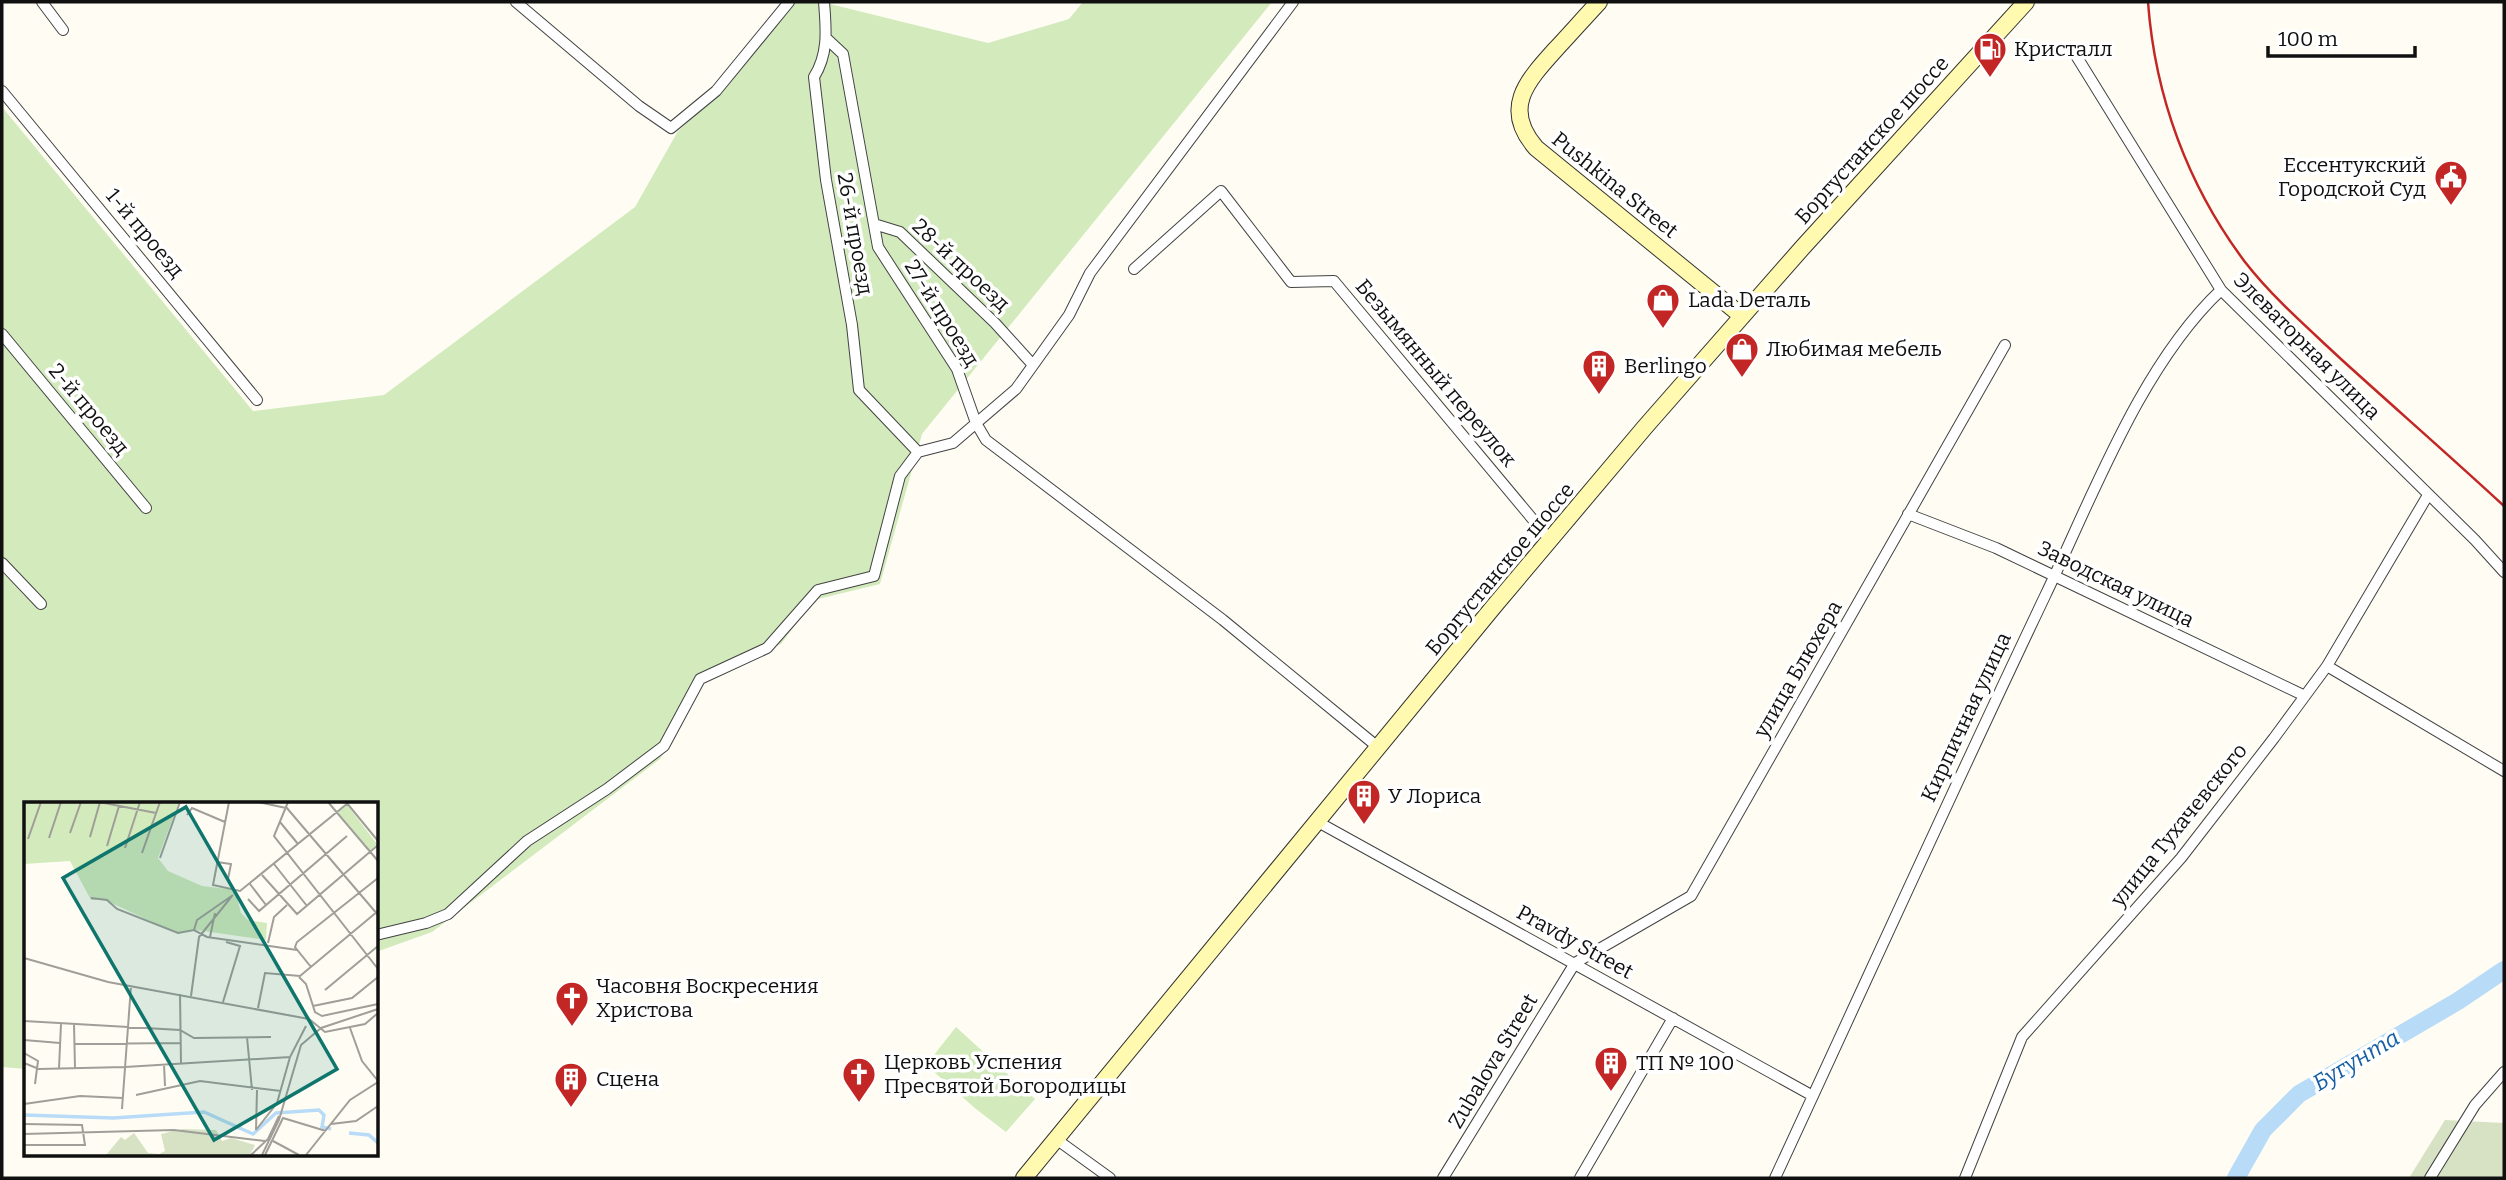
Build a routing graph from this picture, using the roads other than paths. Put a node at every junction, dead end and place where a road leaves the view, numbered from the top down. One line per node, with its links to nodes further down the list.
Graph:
1 (42, 2): 8 (street)
2 (789, 2): 7 (street)
3 (824, 2): 9 (street, 26-й проезд)
4 (1293, 2): 18 (street)
5 (1599, 2): 15 (street, Pushkina Street)
6 (2026, 2): 15 (street, Боргустанское шоссе)
7 (520, 3)
8 (63, 30)
9 (827, 39): 12 (street); 21 (street, 26-й проезд)
10 (2073, 49): 14 (street, Элеваторная улица)
11 (2, 91): 19 (street, 1-й проезд)
12 (874, 224): 18 (street, 28-й проезд); 20 (street, 27-й проезд)
13 (1134, 269): 25 (street, Безымянный переулок)
14 (2221, 290): 22 (street, Элеваторная улица); 28 (street, Кирпичная улица)
15 (1742, 316): 25 (street, Боргустанское шоссе)
16 (2, 334): 23 (street, 2-й проезд)
17 (2005, 345): 24 (street, улица Блюхера)
18 (1033, 365): 20 (street)
19 (257, 400)
20 (976, 423): 21 (street); 32 (street)
21 (918, 452): 35 (street)
22 (2428, 495): 27 (street, Элеваторная улица); 30 (street, улица Тухачевского)
23 (146, 508)
24 (1908, 514): 28 (street, Заводская улица); 36 (street, улица Блюхера)
25 (1550, 540): 32 (street, Боргустанское шоссе)
26 (2, 563): 29 (street)
27 (2504, 572)
28 (2054, 576): 31 (street, Заводская улица); 39 (street, Кирпичная улица)
29 (41, 604)
30 (2327, 666): 31 (street, улица Тухачевского); 33 (street)
31 (2305, 696): 46 (street, улица Тухачевского)
32 (1379, 748): 34 (street, Боргустанское шоссе)
33 (2504, 771)
34 (1318, 822): 36 (street, Pravdy Street); 40 (street, Боргустанское шоссе)
35 (378, 935)
36 (1575, 963): 37 (street, Pravdy Street); 43 (street, Zubalova Street)
37 (1673, 1018): 39 (street, Pravdy Street); 44 (street)
38 (2504, 1072): 47 (street)
39 (1813, 1096): 45 (street, Кирпичная улица)
40 (1056, 1139): 41 (street, Боргустанское шоссе); 42 (street)
41 (1024, 1178)
42 (1110, 1178)
43 (1443, 1178)
44 (1580, 1178)
45 (1775, 1178)
46 (1965, 1178)
47 (2430, 1178)

